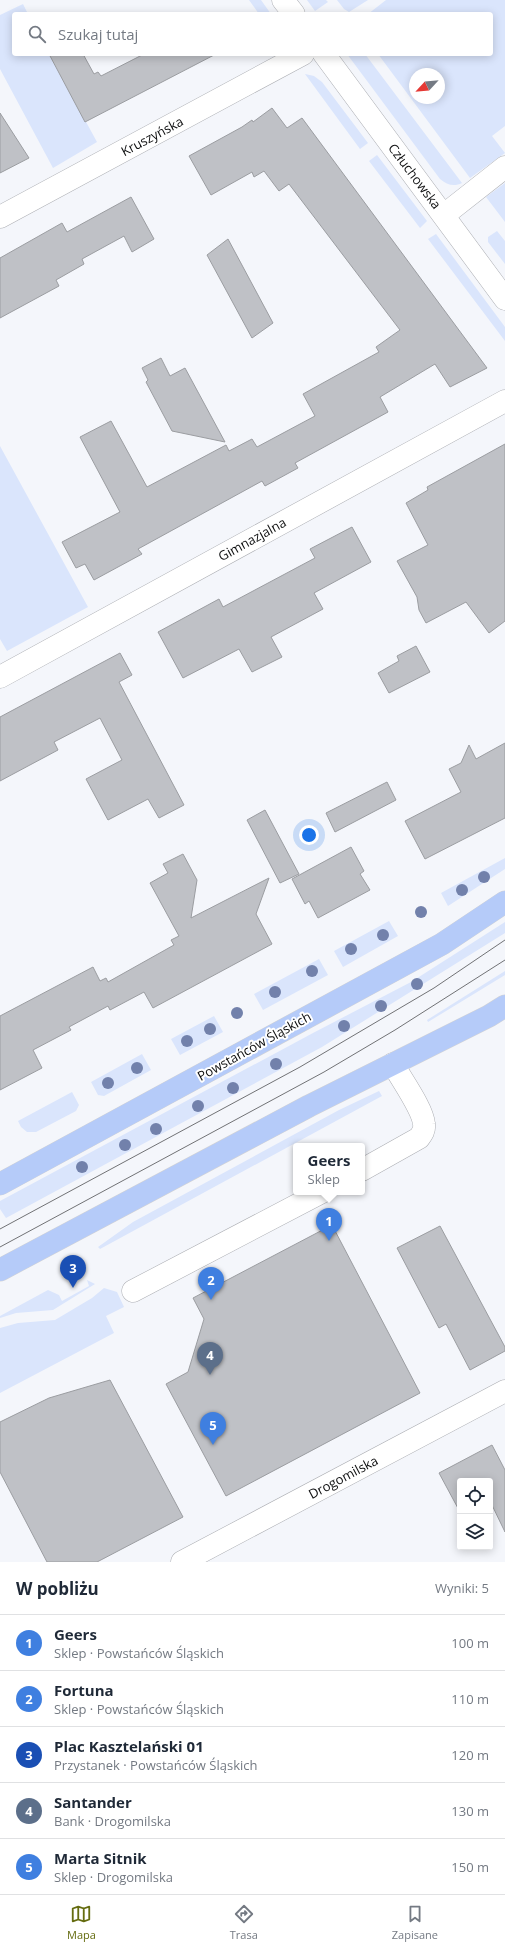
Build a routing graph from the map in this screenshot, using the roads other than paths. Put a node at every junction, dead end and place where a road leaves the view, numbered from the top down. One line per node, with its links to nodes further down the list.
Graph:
1 (284, 0): 2 (street)
2 (293, 12)
3 (299, 56): 7 (street, Kruszyńska)
4 (325, 56): 6 (street, Człuchowska)
5 (505, 167): 6 (street)
6 (444, 215): 8 (street, Człuchowska)
7 (0, 217)
8 (505, 299)
9 (505, 401): 10 (street, Gimnazjalna)
10 (0, 677)
11 (505, 902): 15 (main road, Powstańców Śląskich)
12 (505, 1006): 13 (main road)
13 (393, 1064): 14 (street); 17 (main road)
14 (365, 1168)
15 (0, 1184)
16 (316, 1195): 18 (street)
17 (0, 1270)
18 (133, 1290)
19 (505, 1391): 20 (street, Drogomilska)
20 (182, 1562)

